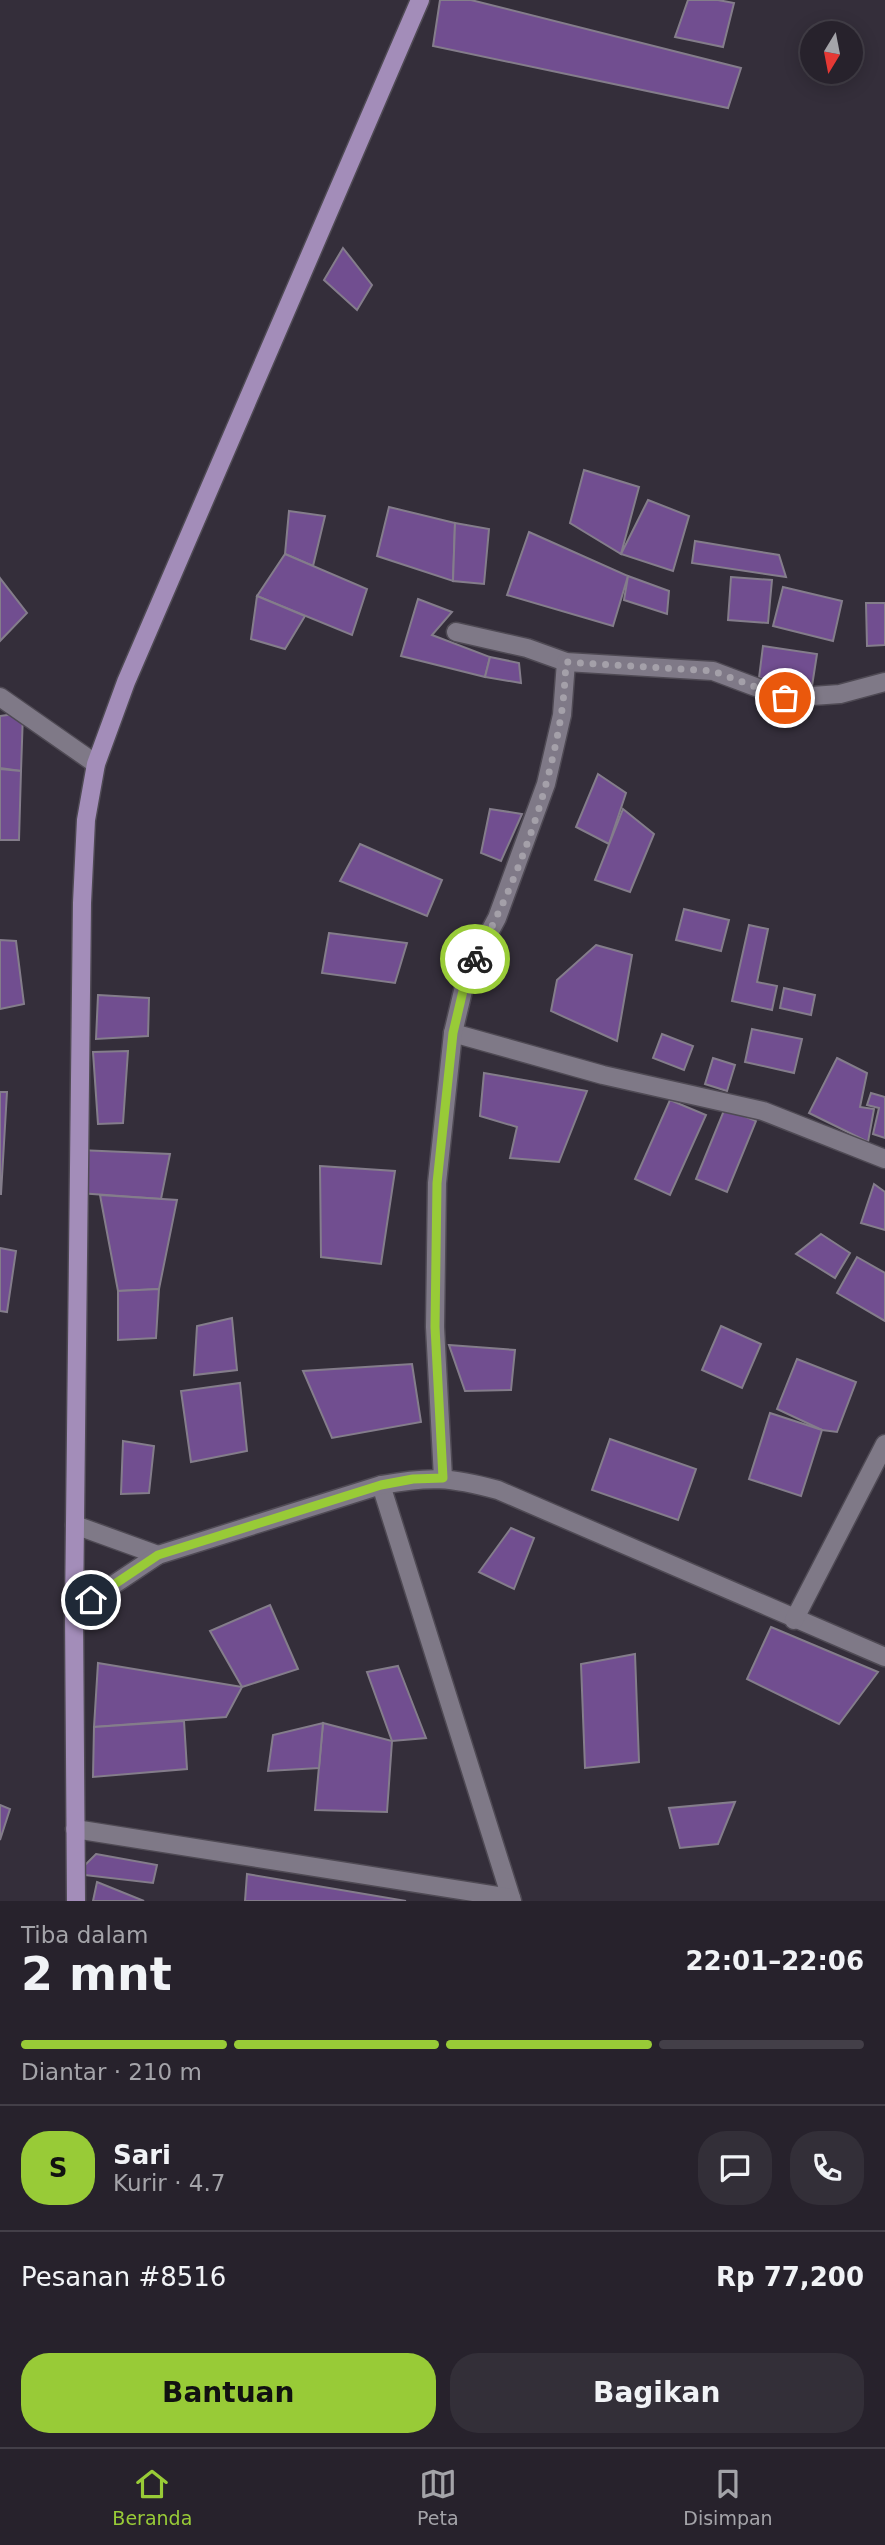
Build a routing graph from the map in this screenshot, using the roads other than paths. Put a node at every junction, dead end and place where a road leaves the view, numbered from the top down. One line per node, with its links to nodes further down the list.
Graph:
1 (420, 0): 6 (main road)
2 (456, 632): 3 (street)
3 (566, 662): 4 (street); 7 (street)
4 (885, 682)
5 (0, 697): 6 (street)
6 (96, 764): 12 (main road)
7 (453, 1033): 8 (street); 10 (street)
8 (885, 1159)
9 (885, 1444): 15 (street)
10 (443, 1478): 11 (street); 15 (street)
11 (381, 1485): 13 (street); 18 (street)
12 (75, 1525): 13 (street); 14 (main road)
13 (158, 1555): 14 (street)
14 (74, 1611): 17 (main road)
15 (794, 1620): 16 (street)
16 (885, 1657)
17 (75, 1829): 18 (street); 19 (main road)
18 (511, 1900)
19 (76, 1901)

